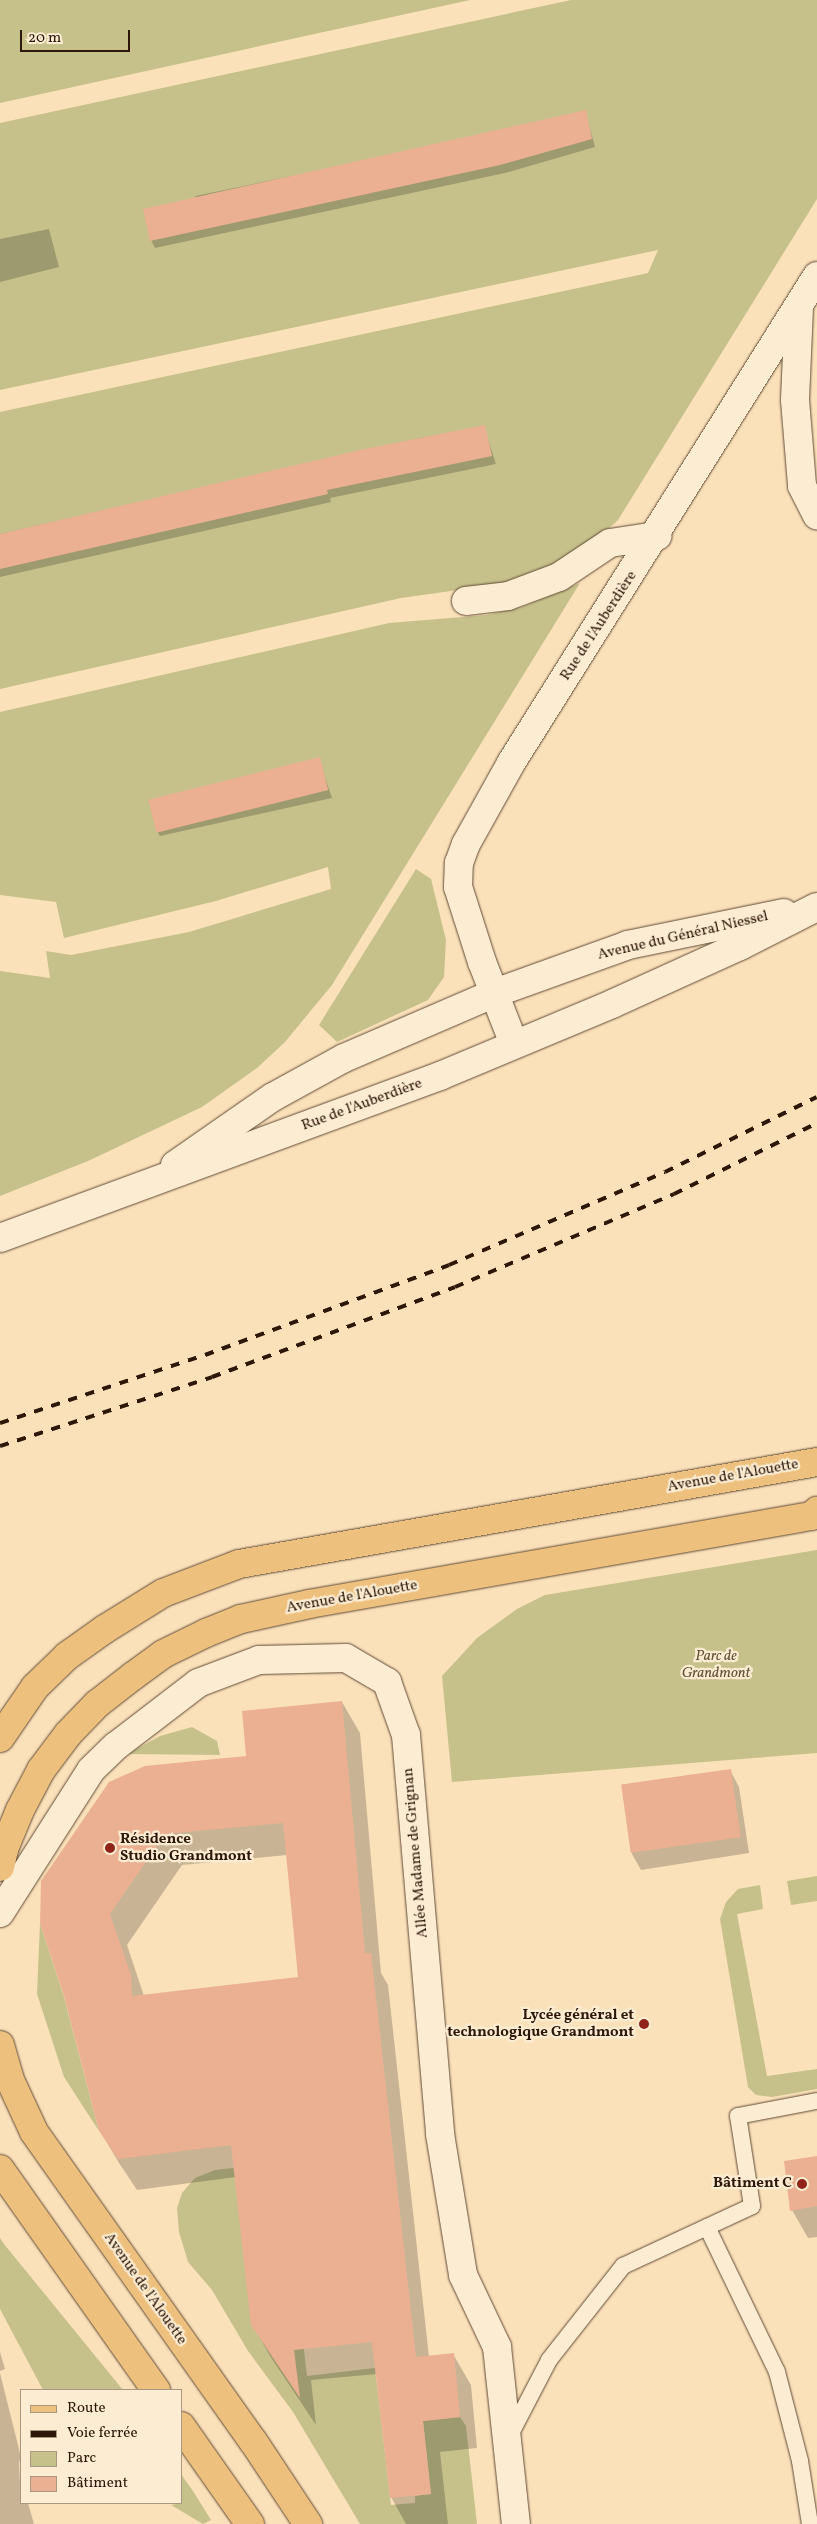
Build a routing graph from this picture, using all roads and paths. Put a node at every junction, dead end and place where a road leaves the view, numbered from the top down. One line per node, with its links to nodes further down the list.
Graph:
1 (817, 276): 2 (street, Rue de l'Auberdière)
2 (799, 306): 3 (street); 4 (street, Rue de l'Auberdière)
3 (817, 515)
4 (657, 536): 5 (street); 7 (street, Rue de l'Auberdière)
5 (466, 601)
6 (817, 906): 7 (street, Avenue du Général Niessel); 8 (street, Avenue du Général Niessel)
7 (495, 992): 8 (street, Rue de l'Auberdière); 9 (street, Rue de l'Auberdière)
8 (514, 1044): 9 (street, Rue de l'Auberdière)
9 (156, 1178): 10 (street, Rue de l'Auberdière)
10 (0, 1238)
11 (817, 1462): 13 (main road, Avenue de l'Alouette)
12 (817, 1511): 14 (main road, Avenue de l'Alouette)
13 (0, 1738)
14 (0, 1867)
15 (0, 1913): 22 (street, Allée Madame de Grignan)
16 (0, 2045): 24 (main road, Avenue de l'Alouette)
17 (817, 2101): 19 (lane)
18 (0, 2170): 20 (main road)
19 (707, 2227): 22 (lane); 26 (lane)
20 (155, 2389)
21 (182, 2427): 23 (main road)
22 (507, 2442): 25 (street, Allée Madame de Grignan)
23 (250, 2524)
24 (308, 2524)
25 (516, 2524)
26 (810, 2524)

